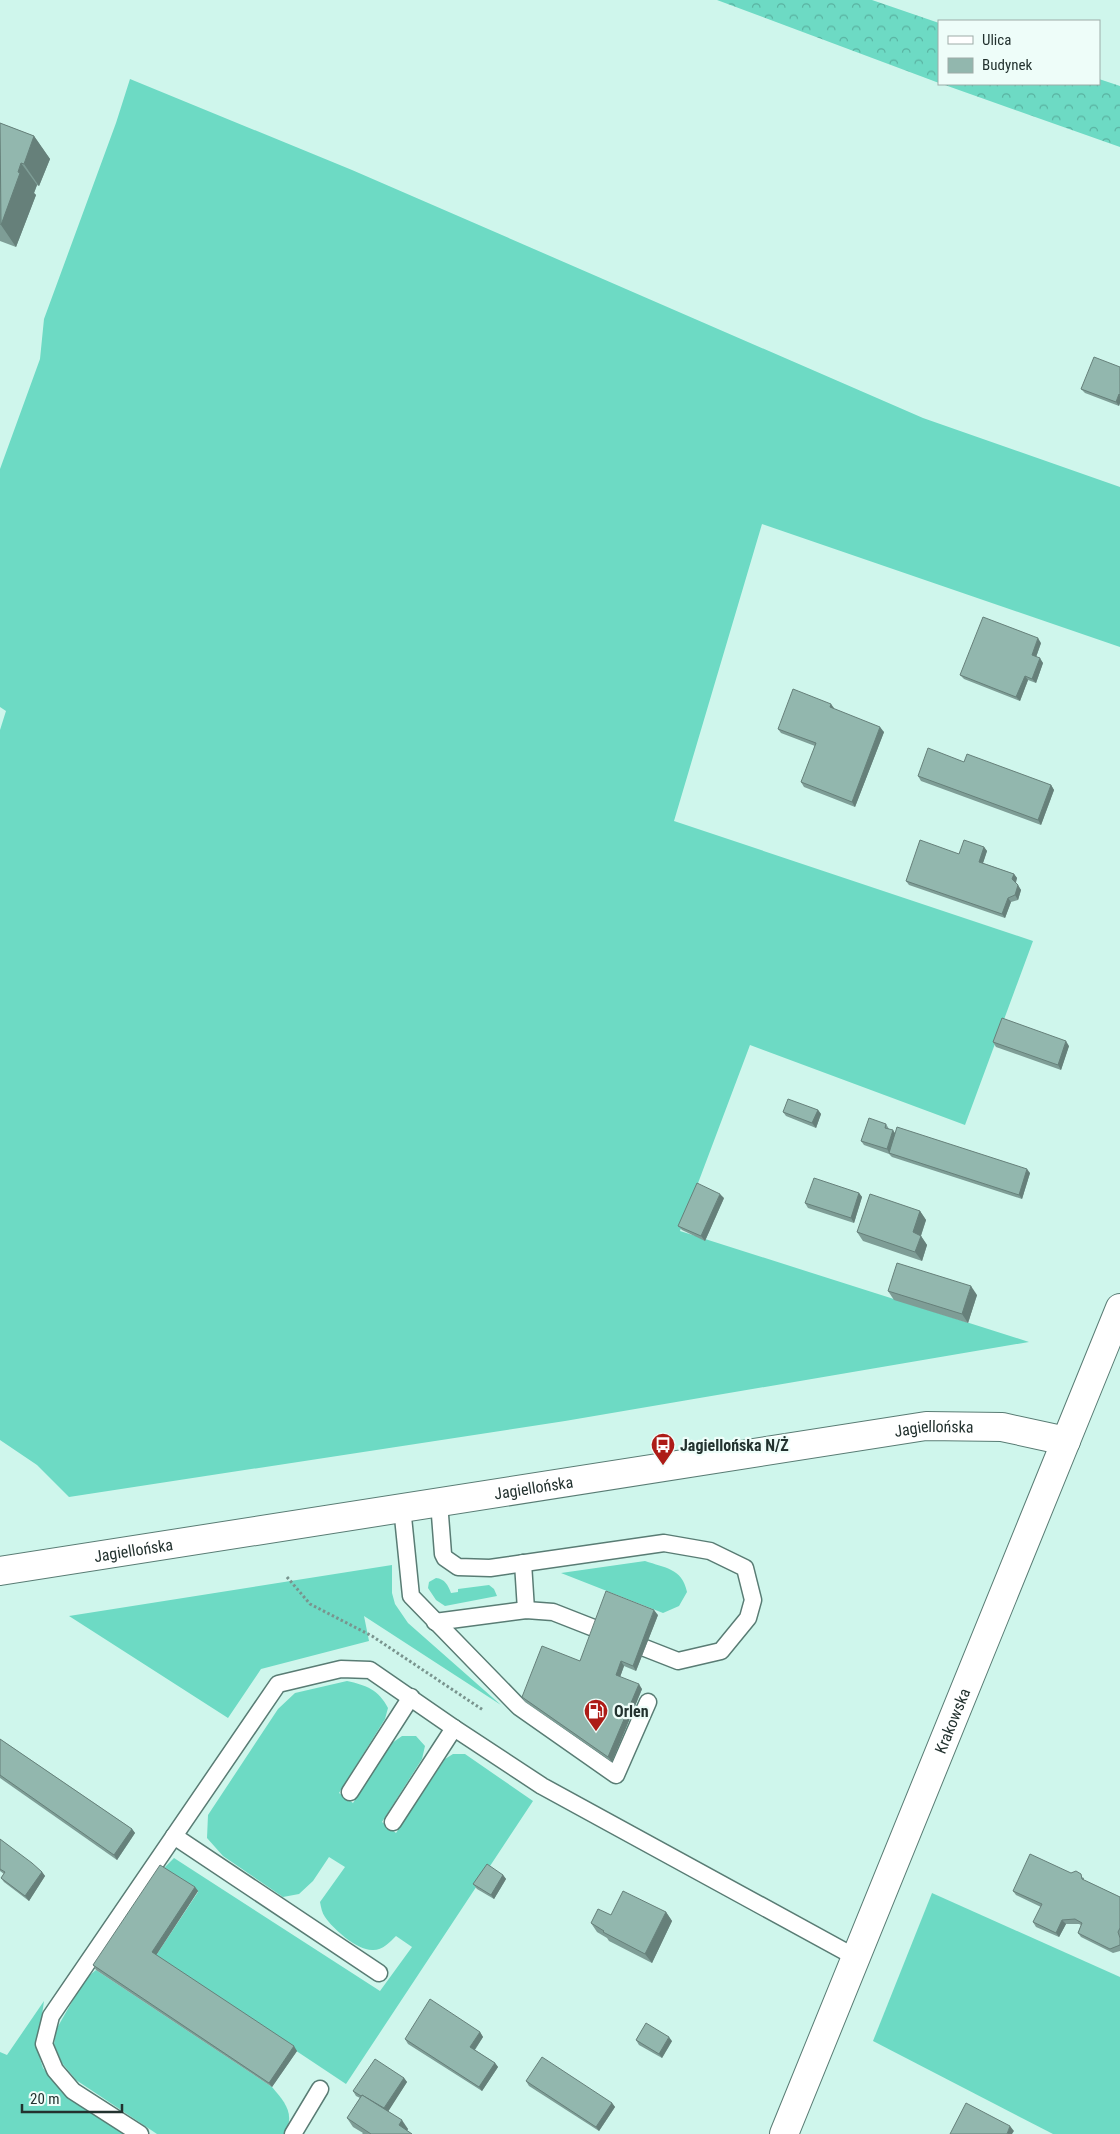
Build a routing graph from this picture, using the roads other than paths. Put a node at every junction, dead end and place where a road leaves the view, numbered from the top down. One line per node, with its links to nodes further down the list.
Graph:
1 (1120, 1308): 2 (street, Krakowska)
2 (1066, 1441): 3 (street, Jagiellońska); 15 (street, Krakowska)
3 (439, 1502): 4 (street, Jagiellońska); 5 (lane)
4 (402, 1507): 6 (street, Jagiellońska); 8 (lane)
5 (523, 1563): 7 (lane); 7 (lane)
6 (0, 1571)
7 (526, 1610): 8 (lane)
8 (435, 1622): 10 (lane)
9 (411, 1697): 11 (lane); 12 (lane); 14 (lane)
10 (648, 1702)
11 (454, 1728): 13 (lane); 15 (lane)
12 (350, 1792)
13 (393, 1822)
14 (174, 1836): 16 (lane); 18 (lane)
15 (855, 1957): 20 (street, Krakowska)
16 (379, 1973)
17 (320, 2090): 19 (lane)
18 (140, 2134)
19 (293, 2134)
20 (784, 2134)

